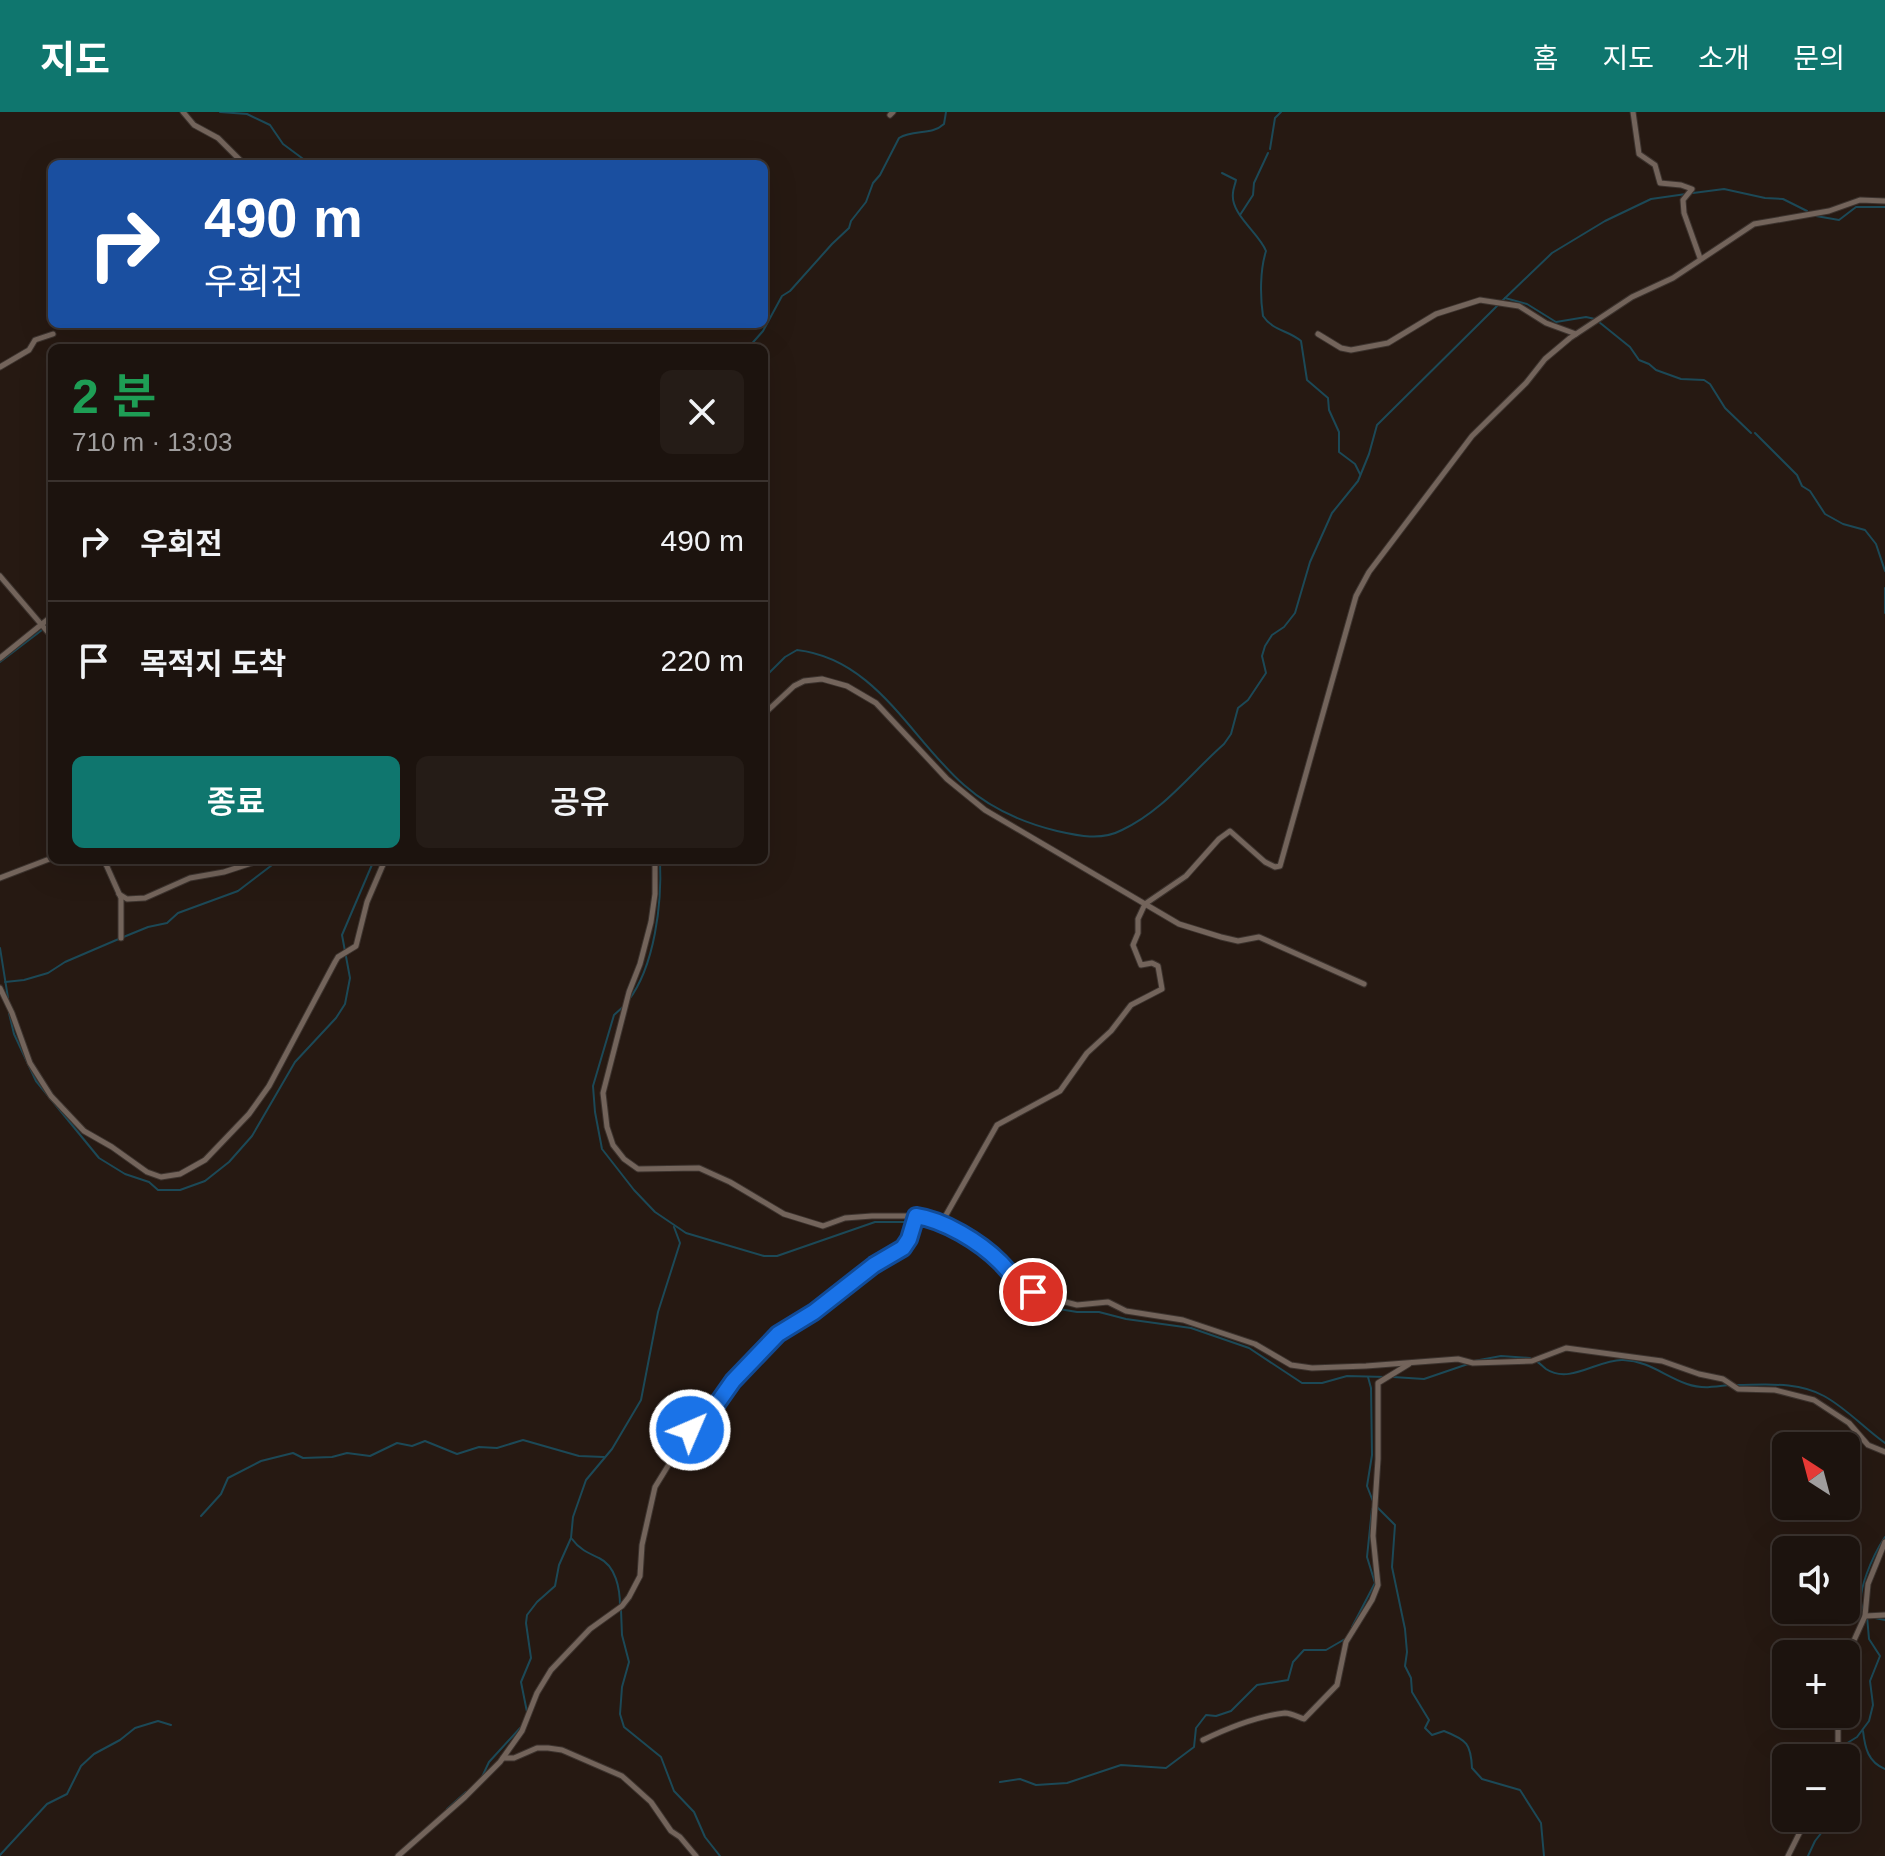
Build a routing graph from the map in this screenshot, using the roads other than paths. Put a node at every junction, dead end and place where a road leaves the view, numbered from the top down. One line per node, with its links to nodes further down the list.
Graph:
1 (183, 112): 3 (street)
2 (1633, 112): 5 (street)
3 (240, 160)
4 (1885, 201): 5 (street)
5 (1700, 258): 8 (street)
6 (53, 334): 9 (street)
7 (1318, 334): 8 (street)
8 (1576, 334): 23 (street)
9 (0, 367)
10 (0, 576): 12 (street)
11 (48, 619): 12 (street)
12 (40, 624): 13 (street); 14 (street)
13 (48, 633)
14 (0, 658)
15 (768, 710): 23 (street)
16 (48, 860): 21 (street)
17 (106, 864): 22 (street)
18 (249, 864): 22 (street)
19 (383, 864): 26 (street)
20 (655, 864): 27 (street)
21 (0, 878)
22 (119, 894): 24 (street)
23 (1145, 904): 25 (street); 28 (street)
24 (121, 938)
25 (1364, 984)
26 (0, 988)
27 (916, 1216): 28 (street); 36 (street)
28 (942, 1222): 29 (street)
29 (1410, 1364): 30 (street); 35 (street)
30 (1885, 1452)
31 (1885, 1542): 33 (street)
32 (1885, 1615): 33 (street)
33 (1865, 1616): 34 (street)
34 (1854, 1640)
35 (1203, 1740)
36 (503, 1758): 38 (street); 39 (street)
37 (1800, 1832): 40 (street)
38 (398, 1856)
39 (696, 1856)
40 (1788, 1856)

